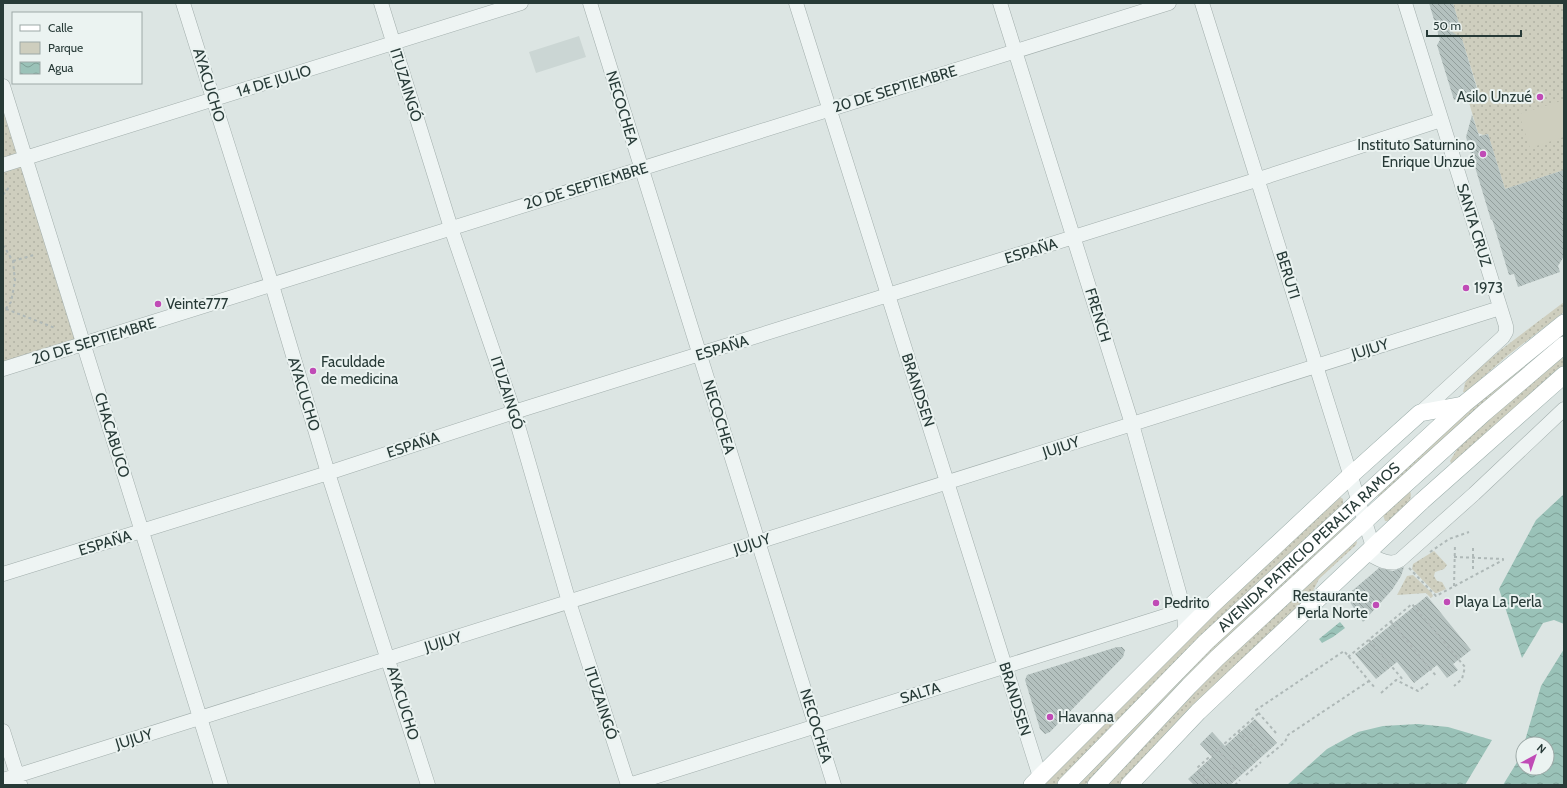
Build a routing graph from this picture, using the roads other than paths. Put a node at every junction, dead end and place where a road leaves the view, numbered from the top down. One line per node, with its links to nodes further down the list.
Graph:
1 (183, 3): 13 (street, AYACUCHO)
2 (381, 3): 10 (street, ITUZAINGÓ)
3 (521, 3): 10 (street, 14 DE JULIO)
4 (590, 3): 18 (street, NECOCHEA)
5 (796, 3): 14 (street, BRANDSEN)
6 (1000, 3): 11 (street, FRENCH)
7 (1170, 3): 11 (street, 20 DE SEPTIEMBRE)
8 (1202, 3): 19 (street, BERUTI)
9 (1405, 3): 15 (street, SANTA CRUZ)
10 (393, 43): 13 (street, 14 DE JULIO); 20 (street, ITUZAINGÓ)
11 (1015, 51): 14 (street, 20 DE SEPTIEMBRE); 21 (street, FRENCH)
12 (3, 86): 16 (street, CHACABUCO)
13 (214, 100): 16 (street, 14 DE JULIO); 22 (street, AYACUCHO)
14 (829, 110): 18 (street, 20 DE SEPTIEMBRE); 23 (street, BRANDSEN)
15 (1441, 120): 19 (street, ESPAÑA); 24 (street, SANTA CRUZ)
16 (26, 158): 17 (street, 14 DE JULIO); 27 (street, CHACABUCO)
17 (3, 166)
18 (641, 168): 20 (street, 20 DE SEPTIEMBRE); 29 (street, NECOCHEA)
19 (1258, 180): 21 (street, ESPAÑA); 30 (street, BERUTI)
20 (451, 228): 22 (street, 20 DE SEPTIEMBRE); 35 (street, ITUZAINGÓ)
21 (1073, 238): 23 (street, ESPAÑA); 37 (street, FRENCH)
22 (272, 285): 27 (street, 20 DE SEPTIEMBRE); 39 (street, AYACUCHO)
23 (888, 296): 29 (street, ESPAÑA); 41 (street, BRANDSEN)
24 (1500, 308): 26 (street, SANTA CRUZ); 30 (street, JUJUY)
25 (1564, 323): 33 (main road, AVENIDA PATRICIO PERALTA RAMOS)
26 (1506, 332): 36 (street, AVENIDA PATRICIO PERALTA RAMOS)
27 (84, 344): 31 (street, 20 DE SEPTIEMBRE); 45 (street, CHACABUCO)
28 (1564, 345): 38 (main road, AVENIDA PATRICIO PERALTA RAMOS)
29 (700, 355): 35 (street, ESPAÑA); 46 (street, NECOCHEA)
30 (1316, 366): 37 (street, JUJUY); 40 (street, BERUTI)
31 (3, 369)
32 (1564, 375): 43 (main road)
33 (1464, 404): 36 (main road); 42 (main road, AVENIDA PATRICIO PERALTA RAMOS)
34 (1564, 410): 47 (street)
35 (514, 412): 39 (street, ESPAÑA); 49 (street, ITUZAINGÓ)
36 (1420, 413): 40 (main road, AVENIDA PATRICIO PERALTA RAMOS)
37 (1132, 424): 41 (street, JUJUY); 51 (street, FRENCH)
38 (1439, 454): 43 (main road); 44 (main road, AVENIDA PATRICIO PERALTA RAMOS)
39 (328, 473): 45 (street, ESPAÑA); 53 (street, AYACUCHO)
40 (1350, 476): 42 (street, BERUTI); 50 (main road, AVENIDA PATRICIO PERALTA RAMOS)
41 (947, 482): 46 (street, JUJUY); 54 (street, BRANDSEN)
42 (1358, 501): 44 (street, BERUTI); 65 (main road, AVENIDA PATRICIO PERALTA RAMOS)
43 (1422, 501): 47 (main road)
44 (1365, 521): 47 (street, BERUTI); 66 (main road, AVENIDA PATRICIO PERALTA RAMOS)
45 (142, 532): 48 (street, ESPAÑA); 55 (street, CHACABUCO)
46 (758, 542): 49 (street, JUJUY); 56 (street, NECOCHEA)
47 (1370, 550): 67 (main road)
48 (3, 574)
49 (568, 602): 53 (street, JUJUY); 63 (street, ITUZAINGÓ)
50 (1212, 605): 51 (street, SALTA); 52 (main road, AVENIDA PATRICIO PERALTA RAMOS)
51 (1184, 610): 52 (street, FRENCH); 54 (street, SALTA)
52 (1185, 630): 60 (main road, AVENIDA PATRICIO PERALTA RAMOS)
53 (389, 659): 55 (street, JUJUY); 62 (street, AYACUCHO)
54 (1004, 666): 56 (street, SALTA); 60 (street, BRANDSEN)
55 (200, 718): 59 (street, JUJUY); 61 (street, CHACABUCO)
56 (816, 725): 63 (street, SALTA); 64 (street, NECOCHEA)
57 (3, 731): 59 (street)
58 (3, 780): 59 (street, JUJUY)
59 (19, 780)
60 (1036, 781)
61 (221, 785)
62 (428, 785)
63 (628, 785)
64 (834, 785)
65 (1066, 785)
66 (1096, 785)
67 (1129, 785)

